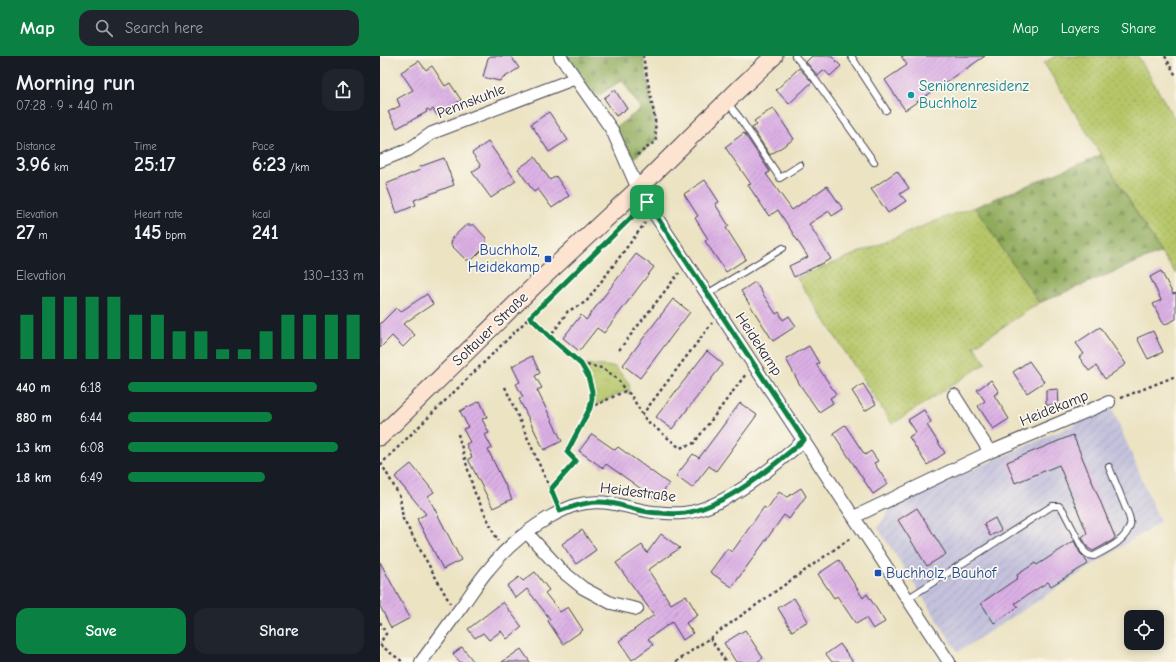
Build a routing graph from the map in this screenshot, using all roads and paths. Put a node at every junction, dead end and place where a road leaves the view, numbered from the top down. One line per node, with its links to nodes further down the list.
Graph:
1 (560, 56): 8 (street, Heidekamp)
2 (643, 56): 13 (path)
3 (774, 56): 9 (main road, Soltauer Straße)
4 (795, 56): 12 (lane)
5 (851, 56): 10 (lane)
6 (1165, 56): 7 (path)
7 (1176, 76)
8 (576, 78): 11 (street, Pennskuhle); 13 (street, Heidekamp)
9 (726, 101): 14 (lane); 15 (main road, Soltauer Straße)
10 (886, 110)
11 (380, 161)
12 (874, 162)
13 (627, 164): 15 (street, Heidekamp)
14 (800, 165)
15 (638, 189): 16 (street, Heidekamp); 35 (main road, Soltauer Straße)
16 (654, 212): 19 (street, Heidekamp); 23 (path)
17 (608, 240): 22 (path)
18 (783, 248): 20 (lane)
19 (687, 263): 20 (street, Heidekamp); 24 (path)
20 (707, 294): 21 (street, Heidekamp)
21 (720, 313): 26 (street, Heidekamp); 33 (path)
22 (530, 317): 23 (path); 38 (path)
23 (550, 337): 25 (path)
24 (619, 350)
25 (581, 364): 29 (path); 32 (path)
26 (753, 364): 33 (path); 36 (street, Heidekamp)
27 (1176, 376): 31 (path)
28 (505, 387): 40 (path)
29 (625, 391): 32 (path); 33 (path)
30 (954, 394): 37 (street)
31 (1109, 402): 37 (street, Heidekamp)
32 (590, 408): 40 (path)
33 (642, 414)
34 (458, 434): 45 (path)
35 (380, 437)
36 (804, 440): 41 (street, Heidestraße); 42 (street, Heidekamp)
37 (990, 452): 42 (street, Heidekamp)
38 (381, 464): 48 (path)
39 (1109, 467): 46 (lane)
40 (551, 489): 41 (path)
41 (560, 511): 44 (street, Heidestraße)
42 (854, 517): 43 (street, Heidekamp)
43 (862, 530): 46 (street, Heidekamp); 50 (path)
44 (527, 533): 45 (street, Heidestraße); 47 (street)
45 (504, 553): 48 (street, Heidestraße)
46 (907, 599): 56 (street, Heidekamp)
47 (637, 610)
48 (456, 614): 53 (street, Heidestraße)
49 (380, 622): 51 (path)
50 (710, 638): 54 (path); 55 (path)
51 (380, 644): 52 (path)
52 (403, 662)
53 (421, 662)
54 (676, 662)
55 (726, 662)
56 (948, 662)

